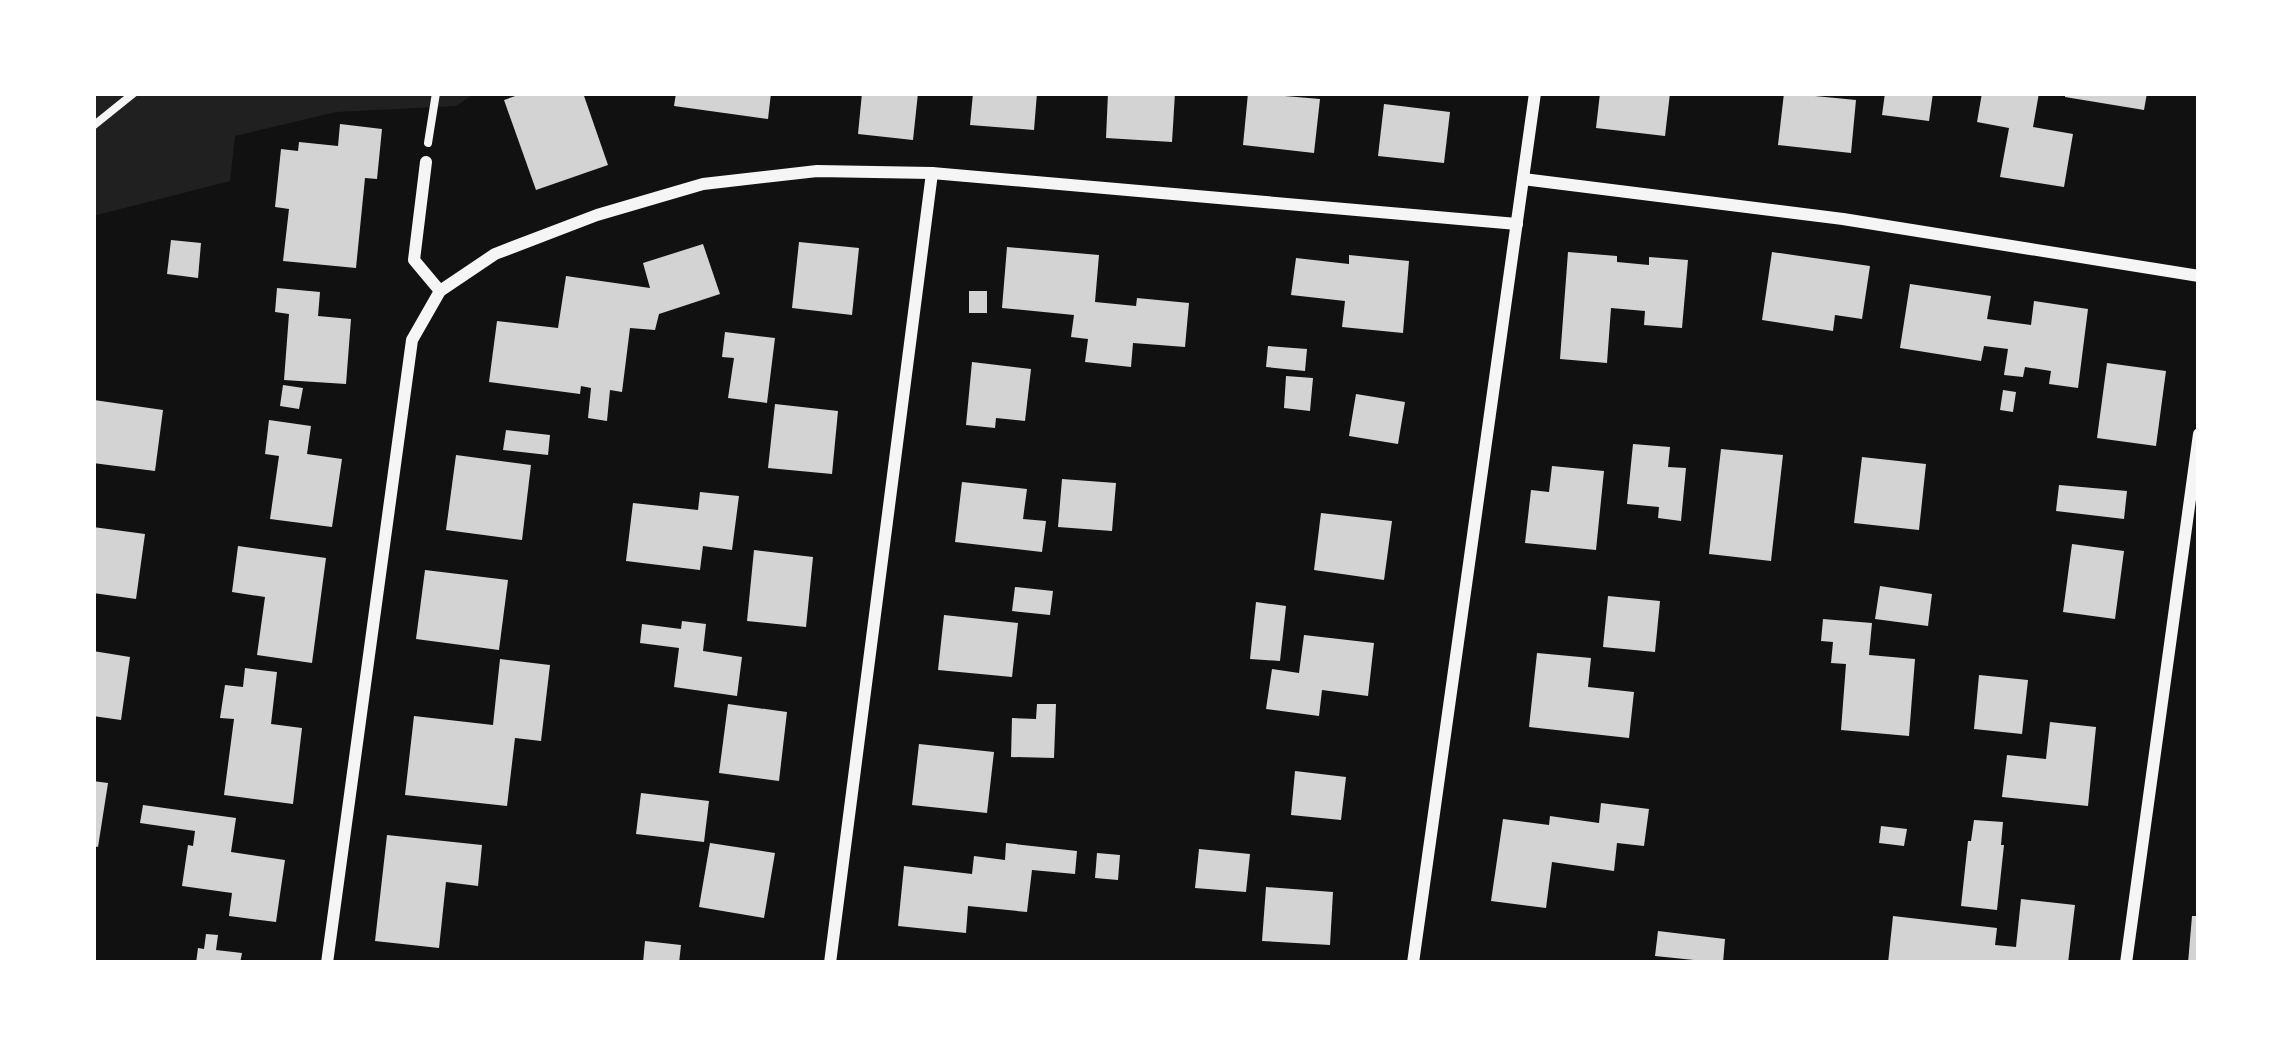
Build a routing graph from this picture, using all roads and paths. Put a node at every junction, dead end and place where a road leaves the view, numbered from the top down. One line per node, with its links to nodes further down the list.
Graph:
1 (134, 93): 4 (path)
2 (436, 93): 5 (path)
3 (1535, 93): 7 (street)
4 (93, 126)
5 (426, 162): 10 (street)
6 (932, 173): 8 (street); 10 (street); 13 (street)
7 (1523, 178): 8 (street); 9 (street)
8 (1516, 224): 14 (street)
9 (2199, 276)
10 (440, 291): 12 (street)
11 (2199, 434): 15 (street)
12 (327, 963)
13 (830, 963)
14 (1413, 963)
15 (2126, 963)

